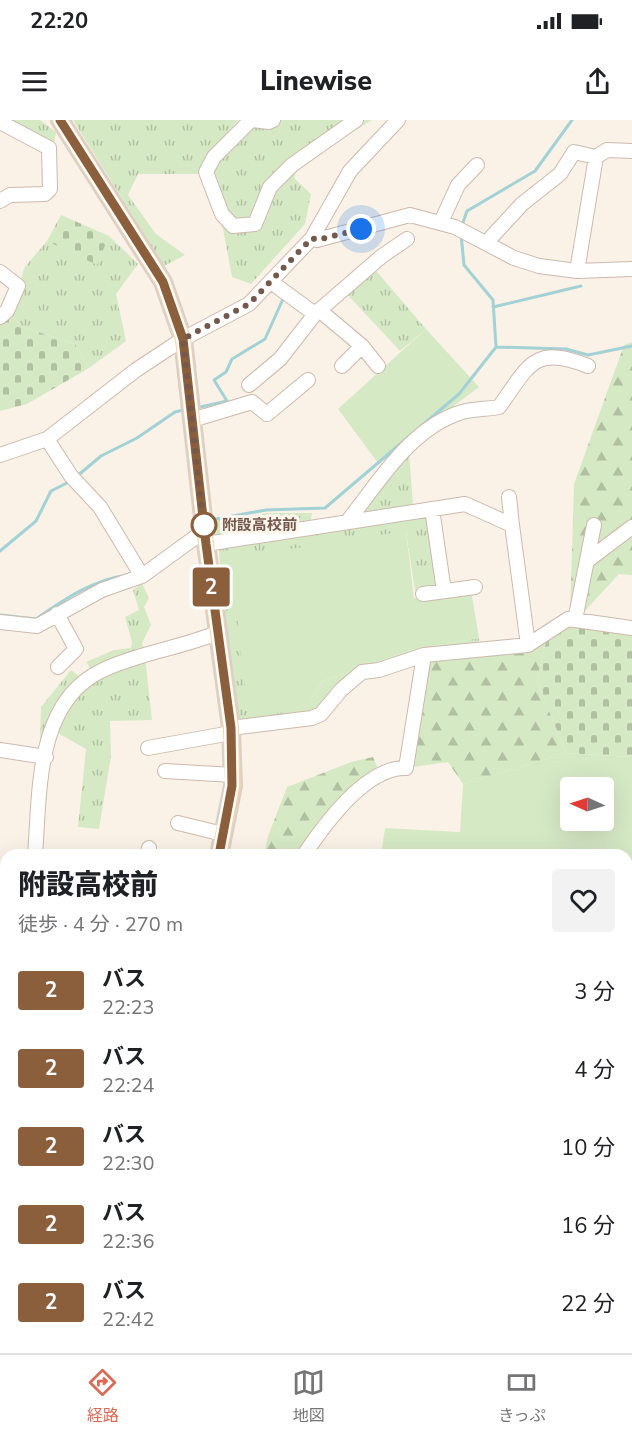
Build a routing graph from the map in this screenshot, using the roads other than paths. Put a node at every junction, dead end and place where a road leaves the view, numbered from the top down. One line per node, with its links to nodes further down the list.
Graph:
1 (60, 120): 21 (main road)
2 (252, 120): 3 (street); 4 (street)
3 (273, 120)
4 (356, 120)
5 (398, 120): 12 (street)
6 (0, 122): 10 (street)
7 (632, 151): 8 (street)
8 (596, 157): 14 (street); 16 (street)
9 (477, 165): 11 (street)
10 (0, 201)
11 (441, 222): 12 (street); 14 (street)
12 (312, 238): 18 (street)
13 (407, 238): 19 (street)
14 (486, 243): 16 (street)
15 (632, 269): 16 (street)
16 (577, 271)
17 (0, 272): 20 (street)
18 (271, 282): 19 (street); 21 (street)
19 (317, 312): 22 (street); 27 (street)
20 (0, 317)
21 (183, 339): 28 (main road); 29 (street)
22 (362, 346): 23 (street); 24 (street)
23 (342, 366)
24 (378, 366)
25 (588, 366): 33 (street)
26 (308, 380): 28 (street)
27 (249, 385)
28 (192, 420): 37 (main road)
29 (47, 439): 30 (street); 39 (street)
30 (0, 454)
31 (509, 497): 34 (street)
32 (432, 509): 33 (street); 34 (street); 41 (street)
33 (347, 522): 37 (street)
34 (512, 525): 48 (street)
35 (594, 525): 38 (street)
36 (632, 527): 38 (street)
37 (205, 538): 39 (street); 47 (main road)
38 (586, 561): 44 (street)
39 (142, 576): 43 (street)
40 (475, 587): 41 (street)
41 (444, 591): 42 (street)
42 (423, 594)
43 (57, 614): 45 (street); 50 (street)
44 (575, 620): 46 (street); 48 (street)
45 (0, 622)
46 (632, 628)
47 (217, 633): 51 (main road); 54 (street)
48 (528, 645): 49 (street)
49 (424, 655): 51 (street); 61 (street)
50 (58, 667)
51 (231, 730): 52 (street); 56 (main road)
52 (148, 748)
53 (0, 750): 54 (street)
54 (46, 757): 59 (street)
55 (165, 771): 56 (street)
56 (233, 775): 58 (main road)
57 (178, 823): 58 (street)
58 (224, 834): 60 (main road)
59 (36, 849)
60 (220, 849)
61 (308, 849)

